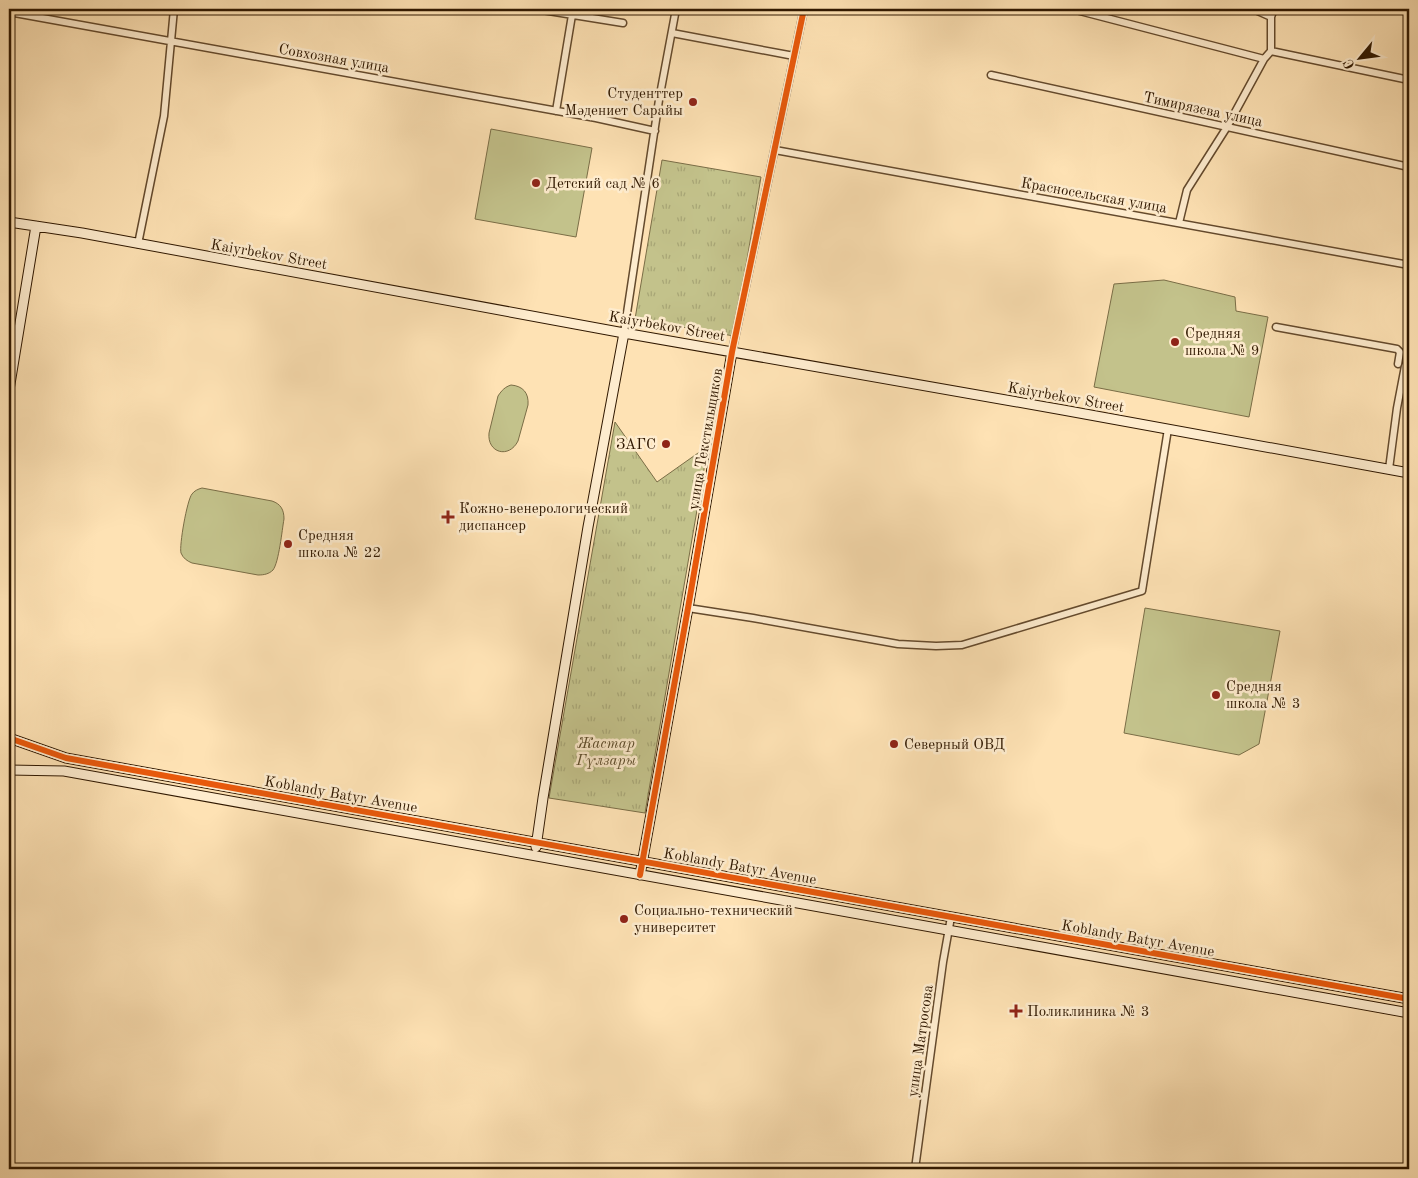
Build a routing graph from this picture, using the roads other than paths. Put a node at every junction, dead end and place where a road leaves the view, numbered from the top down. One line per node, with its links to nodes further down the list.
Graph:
1 (174, 9): 13 (street)
2 (536, 9): 9 (street)
3 (676, 9): 12 (street)
4 (804, 9): 15 (street, улица Текстильщиков)
5 (1072, 9): 16 (street)
6 (1253, 9): 10 (street)
7 (1274, 9): 10 (street)
8 (9, 12): 13 (street, Совхозная улица)
9 (572, 15): 11 (street); 19 (street)
10 (1271, 17): 14 (street)
11 (623, 23)
12 (672, 33): 15 (street); 21 (street)
13 (172, 42): 19 (street, Совхозная улица); 27 (street)
14 (1271, 52): 16 (street); 18 (street)
15 (794, 56): 22 (street, улица Текстильщиков)
16 (1264, 59): 20 (street)
17 (991, 75): 20 (street, Тимирязева улица)
18 (1409, 80)
19 (556, 111): 21 (street, Совхозная улица)
20 (1227, 127): 23 (street, Тимирязева улица); 25 (street)
21 (655, 131): 30 (street)
22 (774, 150): 25 (street, Красносельская улица); 31 (street, улица Текстильщиков)
23 (1409, 168)
24 (9, 222): 26 (street, Kaiyrbekov Street)
25 (1179, 223): 28 (street, Красносельская улица)
26 (36, 226): 27 (street, Kaiyrbekov Street); 33 (street)
27 (138, 244): 30 (street, Kaiyrbekov Street)
28 (1409, 265)
29 (1276, 327): 32 (street)
30 (624, 332): 31 (street, Kaiyrbekov Street); 40 (street)
31 (732, 352): 34 (street, Kaiyrbekov Street); 37 (street, улица Текстильщиков)
32 (1404, 366): 35 (street)
33 (9, 390)
34 (1168, 429): 35 (street, Kaiyrbekov Street); 37 (street)
35 (1389, 469): 36 (street, Kaiyrbekov Street)
36 (1409, 473)
37 (688, 608): 42 (street, улица Текстильщиков)
38 (9, 738): 40 (street, Koblandy Batyr Avenue)
39 (9, 770): 41 (street, Koblandy Batyr Avenue)
40 (537, 842): 41 (street); 42 (street, Koblandy Batyr Avenue)
41 (536, 856): 43 (street, Koblandy Batyr Avenue)
42 (642, 862): 43 (street, улица Текстильщиков); 44 (street, Koblandy Batyr Avenue)
43 (640, 875): 45 (street, Koblandy Batyr Avenue)
44 (951, 917): 45 (street, улица Матросова); 46 (street, Koblandy Batyr Avenue)
45 (948, 930): 47 (street, Koblandy Batyr Avenue); 48 (street, улица Матросова)
46 (1409, 999)
47 (1409, 1013)
48 (915, 1169)

